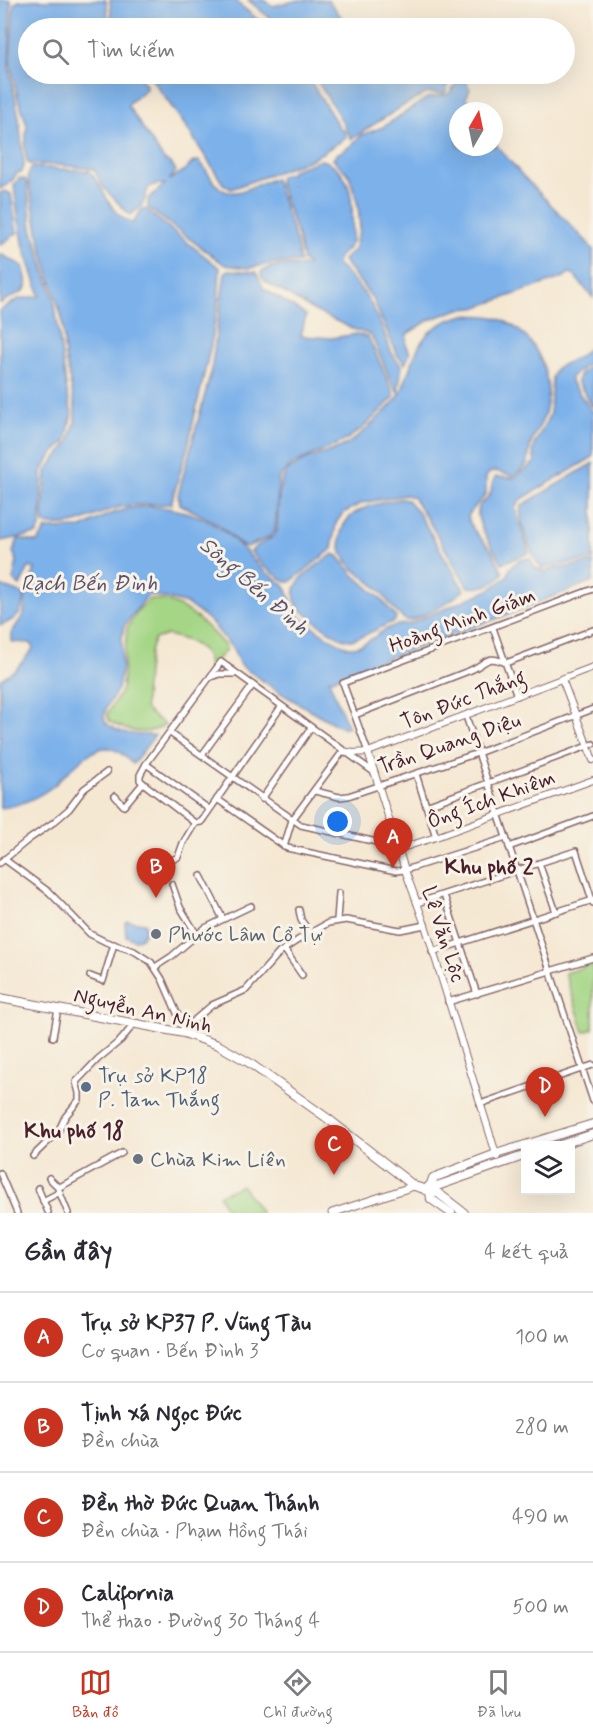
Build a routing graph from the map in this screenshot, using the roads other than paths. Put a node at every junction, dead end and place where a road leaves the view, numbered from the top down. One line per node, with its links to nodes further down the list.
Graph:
1 (593, 589): 2 (street, Hoàng Minh Giám)
2 (493, 628): 4 (street); 9 (street, Hoàng Minh Giám)
3 (593, 630): 4 (street)
4 (506, 663): 11 (street); 14 (street)
5 (593, 667): 8 (street, Tôn Đức Thắng)
6 (239, 675): 7 (street); 7 (street); 10 (street)
7 (209, 678): 18 (street)
8 (562, 679): 11 (street, Tôn Đức Thắng); 15 (street)
9 (343, 683): 14 (street, Lê Văn Lộc)
10 (253, 685): 12 (street); 23 (street)
11 (518, 696): 16 (street, Tôn Đức Thắng)
12 (281, 707): 17 (street); 29 (street)
13 (593, 710): 15 (street, Trần Quang Diệu)
14 (355, 715): 21 (street, Lê Văn Lộc)
15 (577, 715): 19 (street); 22 (street, Trần Quang Diệu)
16 (466, 716): 21 (street, Tôn Đức Thắng); 22 (street)
17 (311, 728): 20 (street); 37 (street)
18 (170, 733): 23 (street); 25 (street)
19 (591, 745): 24 (street); 32 (street)
20 (343, 752): 21 (street, Tôn Đức Thắng); 27 (street); 34 (street)
21 (368, 752): 27 (street, Lê Văn Lộc)
22 (478, 753): 28 (street, Trần Quang Diệu); 32 (street)
23 (202, 755): 29 (street)
24 (593, 760)
25 (146, 764): 31 (street); 39 (street)
26 (107, 772): 49 (street)
27 (376, 774): 33 (street, Lê Văn Lộc)
28 (416, 774): 33 (street, Trần Quang Diệu); 38 (street)
29 (231, 777): 36 (street); 37 (street)
30 (593, 780): 40 (street, Ông Ích Khiêm)
31 (143, 783): 35 (street); 43 (street)
32 (488, 784): 38 (street); 40 (street)
33 (380, 785): 34 (street, Trần Quang Diệu); 47 (street, Lê Văn Lộc)
34 (315, 791): 42 (street)
35 (116, 796)
36 (217, 799): 39 (street); 46 (street)
37 (262, 799): 42 (street)
38 (426, 806): 44 (street)
39 (209, 809): 43 (street)
40 (498, 815): 44 (street, Ông Ích Khiêm); 45 (street)
41 (593, 816): 48 (street)
42 (292, 820): 46 (street); 47 (street)
43 (195, 823): 51 (street)
44 (436, 837): 47 (street, Ông Ích Khiêm)
45 (506, 838): 48 (street); 52 (street)
46 (284, 847): 52 (street)
47 (399, 847): 52 (street, Lê Văn Lộc)
48 (509, 847): 53 (street)
49 (2, 861): 69 (street)
50 (539, 863): 53 (street); 58 (street); 62 (street)
51 (156, 868)
52 (405, 870): 59 (street, Lê Văn Lộc)
53 (517, 870): 57 (street); 63 (street)
54 (201, 876): 64 (street)
55 (171, 884): 68 (street)
56 (339, 893): 65 (street)
57 (444, 895): 59 (street); 70 (street)
58 (593, 901): 62 (street)
59 (417, 903): 66 (street, Lê Văn Lộc)
60 (251, 906): 64 (street)
61 (299, 910): 67 (street)
62 (556, 912): 63 (street)
63 (532, 918): 70 (street); 75 (street)
64 (223, 919): 68 (street)
65 (338, 920): 66 (street); 67 (street)
66 (425, 925): 72 (street, Lê Văn Lộc)
67 (310, 933): 71 (street)
68 (197, 935): 74 (street)
69 (114, 944): 74 (street); 77 (street)
70 (460, 944): 72 (street); 78 (street)
71 (285, 949): 76 (street); 83 (street)
72 (432, 952): 80 (street, Lê Văn Lộc)
73 (593, 958): 75 (street)
74 (155, 967): 83 (street)
75 (550, 971): 78 (street); 86 (street)
76 (302, 975)
77 (90, 976)
78 (477, 994): 80 (street)
79 (0, 998): 81 (main road, Nguyễn An Ninh)
80 (448, 1002): 89 (street, Lê Văn Lộc)
81 (58, 1010): 82 (main road, Nguyễn An Ninh); 84 (street)
82 (134, 1024): 83 (main road, Nguyễn An Ninh); 97 (street)
83 (184, 1031): 102 (main road, Nguyễn An Ninh)
84 (53, 1037)
85 (593, 1065): 86 (street)
86 (582, 1068): 87 (street); 89 (street)
87 (592, 1093): 88 (street)
88 (593, 1101)
89 (480, 1104): 96 (street, Lê Văn Lộc)
90 (593, 1124): 92 (main road)
91 (593, 1134): 93 (main road)
92 (550, 1141)
93 (572, 1141)
94 (521, 1148): 96 (main road)
95 (122, 1153): 105 (street)
96 (496, 1154): 99 (street, Lê Văn Lộc); 104 (main road)
97 (33, 1156)
98 (521, 1156): 99 (main road)
99 (499, 1164): 104 (main road)
100 (0, 1173): 109 (street)
101 (49, 1178): 105 (street)
102 (414, 1186): 104 (main road, Nguyễn An Ninh); 107 (main road)
103 (38, 1188): 106 (street)
104 (429, 1189): 113 (main road); 114 (main road)
105 (59, 1190): 106 (street); 110 (street)
106 (43, 1201): 108 (street)
107 (356, 1205): 111 (main road); 112 (street)
108 (48, 1212)
109 (17, 1213)
110 (69, 1213)
111 (332, 1213)
112 (360, 1213)
113 (451, 1213)
114 (465, 1213)

